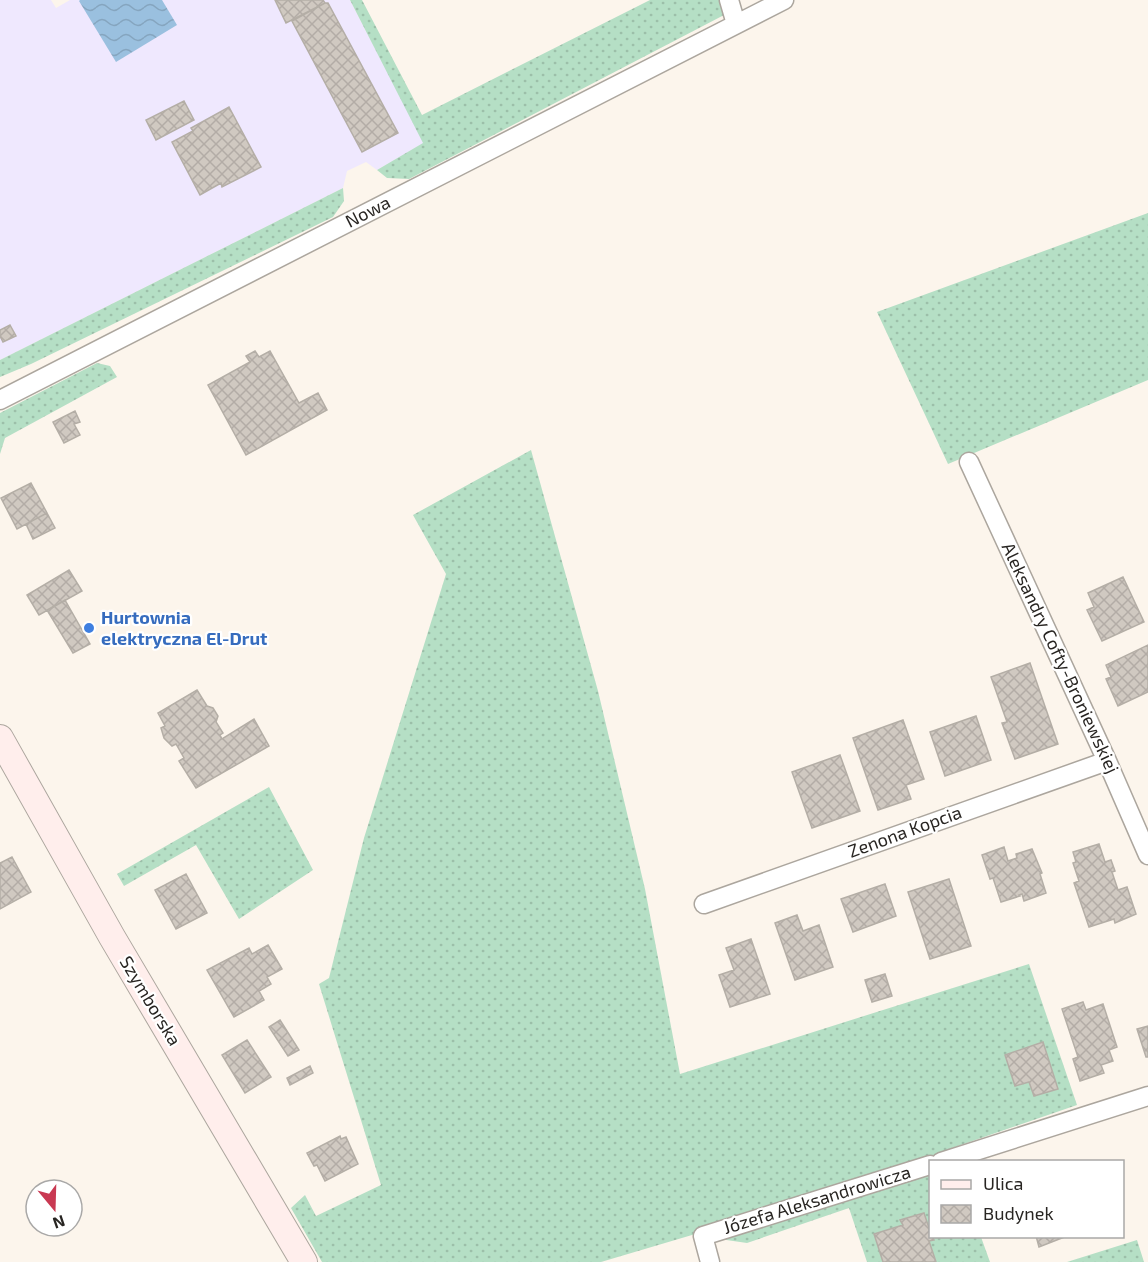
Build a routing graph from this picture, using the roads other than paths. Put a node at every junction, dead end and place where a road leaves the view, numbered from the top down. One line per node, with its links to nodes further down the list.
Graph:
1 (729, 0): 3 (street)
2 (784, 0): 3 (street, Nowa)
3 (736, 24): 4 (street, Nowa)
4 (0, 400)
5 (969, 462): 7 (street, Aleksandry Cofty-Broniewskiej)
6 (0, 738): 13 (street, Szymborska)
7 (1107, 761): 8 (street, Aleksandry Cofty-Broniewskiej); 9 (street, Zenona Kopcia)
8 (1148, 855)
9 (704, 904)
10 (1148, 1096): 11 (street)
11 (944, 1160)
12 (929, 1165): 14 (street, Józefa Aleksandrowicza)
13 (304, 1262)
14 (710, 1262)

